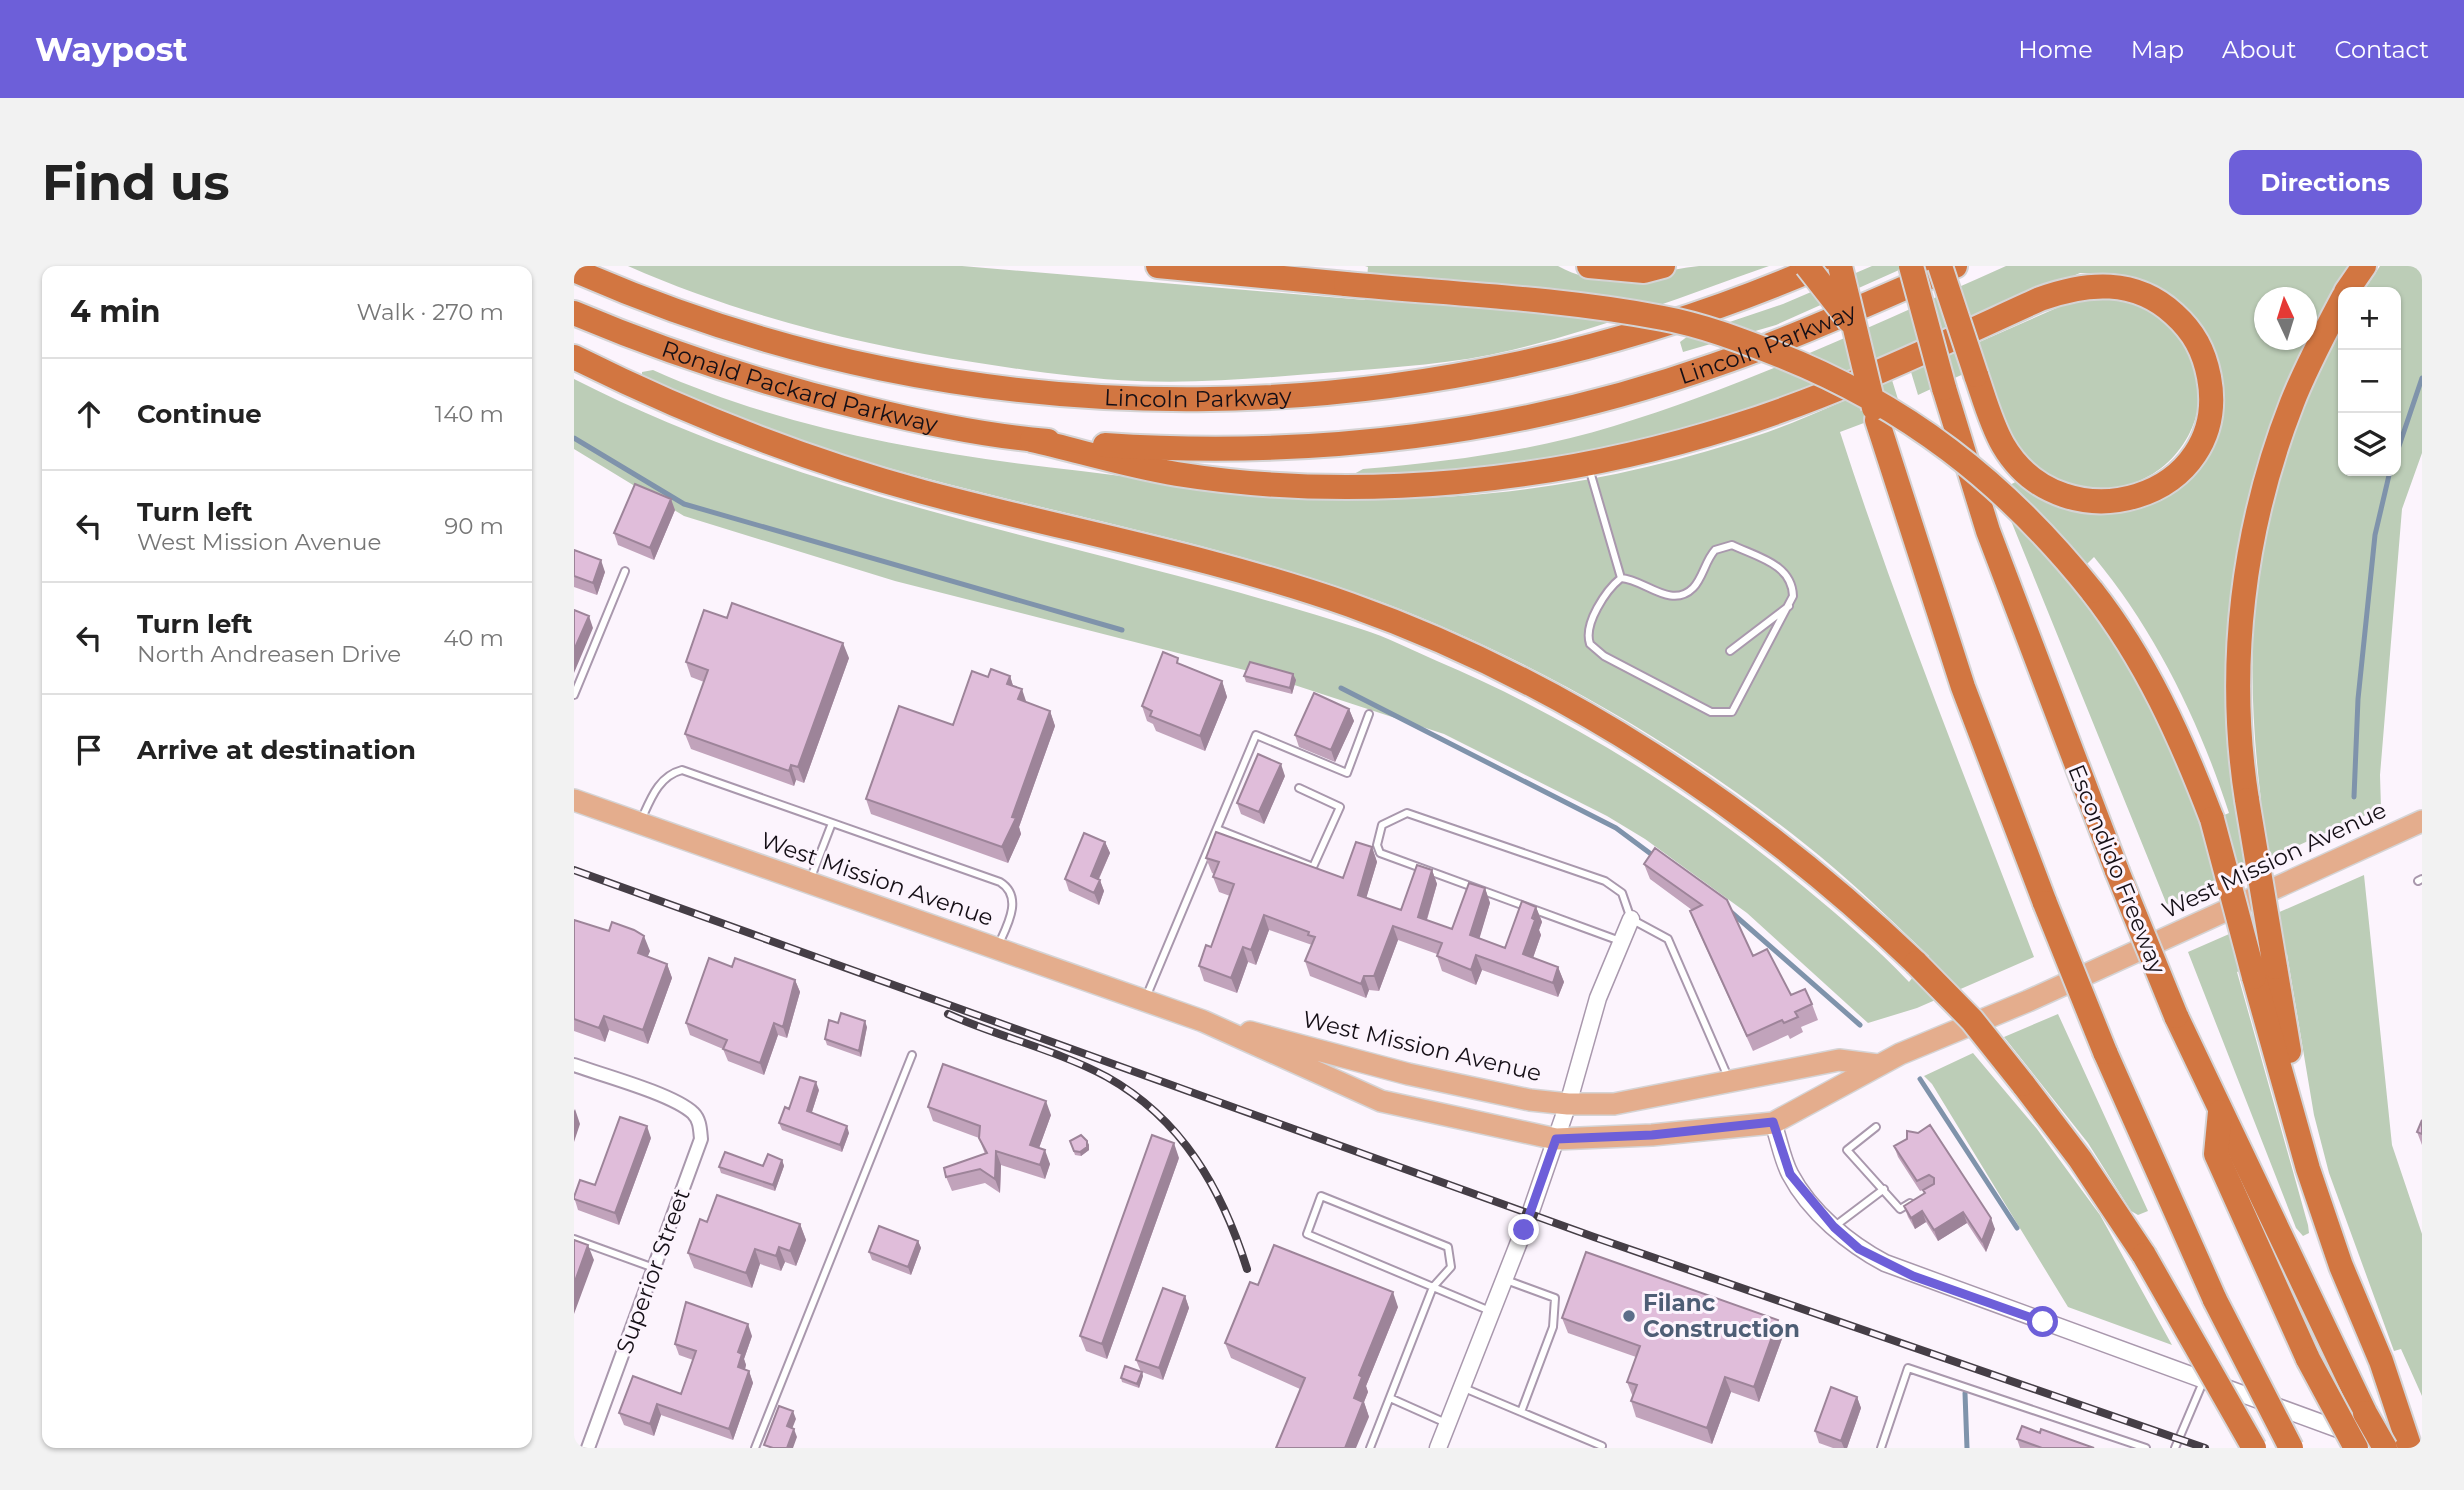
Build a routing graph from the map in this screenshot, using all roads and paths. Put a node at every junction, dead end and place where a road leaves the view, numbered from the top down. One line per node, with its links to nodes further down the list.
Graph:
1 (1158, 266): 35 (highway, bridge)
2 (1589, 266): 3 (highway)
3 (1662, 266)
4 (1807, 266): 15 (highway, bridge)
5 (1821, 266): 11 (highway, Lincoln Parkway)
6 (1840, 266): 15 (highway, bridge)
7 (1911, 266): 43 (highway, Escondido Freeway, bridge)
8 (1940, 266): 18 (highway, bridge)
9 (1955, 266): 17 (highway, Lincoln Parkway)
10 (2364, 266): 12 (highway)
11 (574, 270)
12 (2349, 287)
13 (2338, 308): 35 (highway, bridge)
14 (574, 313): 17 (highway, Ronald Packard Parkway)
15 (1855, 327): 69 (highway, bridge)
16 (574, 357): 68 (highway, bridge)
17 (1032, 440): 18 (highway)
18 (1588, 463): 20 (lane)
19 (625, 570): 23 (lane)
20 (1621, 578): 21 (lane); 21 (lane)
21 (1790, 605): 22 (lane)
22 (1730, 651)
23 (574, 695)
24 (1369, 714): 30 (lane)
25 (1299, 788): 30 (lane)
26 (574, 800): 28 (main road, West Mission Avenue)
27 (2422, 821): 40 (main road, West Mission Avenue)
28 (640, 823): 29 (lane); 31 (main road, West Mission Avenue)
29 (832, 823): 31 (lane); 34 (lane)
30 (1217, 829): 36 (lane)
31 (809, 883): 34 (main road, West Mission Avenue)
32 (1631, 919): 33 (street); 33 (lane); 41 (lane)
33 (1622, 942): 42 (street)
34 (997, 949): 36 (main road, West Mission Avenue)
35 (2264, 972): 73 (highway)
36 (1144, 1000): 37 (main road, West Mission Avenue)
37 (1203, 1021): 42 (main road, West Mission Avenue); 46 (main road, West Mission Avenue)
38 (912, 1055): 62 (lane)
39 (574, 1065): 51 (street, Superior Street)
40 (1878, 1065): 41 (main road, West Mission Avenue); 44 (main road, West Mission Avenue)
41 (1729, 1081): 42 (main road, West Mission Avenue)
42 (1568, 1104): 46 (street)
43 (2220, 1111): 70 (highway, bridge); 71 (highway, Escondido Freeway, bridge)
44 (1773, 1122): 46 (main road, West Mission Avenue); 49 (street)
45 (1876, 1127): 47 (lane)
46 (1556, 1139): 52 (street)
47 (1885, 1189): 48 (lane); 49 (lane)
48 (1922, 1196)
49 (1834, 1227): 55 (street)
50 (574, 1239): 51 (lane)
51 (654, 1268): 61 (street, Superior Street)
52 (1504, 1280): 54 (street); 58 (lane)
53 (1433, 1287): 53 (lane); 54 (lane); 57 (lane)
54 (1492, 1311): 56 (street)
55 (2203, 1380): 67 (lane); 72 (street)
56 (1462, 1388): 58 (lane); 59 (street)
57 (1390, 1398): 59 (lane); 63 (lane)
58 (1521, 1412): 60 (lane)
59 (1448, 1424): 64 (street)
60 (1602, 1446)
61 (588, 1448)
62 (755, 1448)
63 (1370, 1448)
64 (1438, 1448)
65 (1881, 1448): 66 (lane)
66 (2146, 1448)
67 (2175, 1448)
68 (2254, 1448)
69 (2291, 1448)
70 (2356, 1448)
71 (2385, 1448)
72 (2391, 1448)
73 (2410, 1448)

